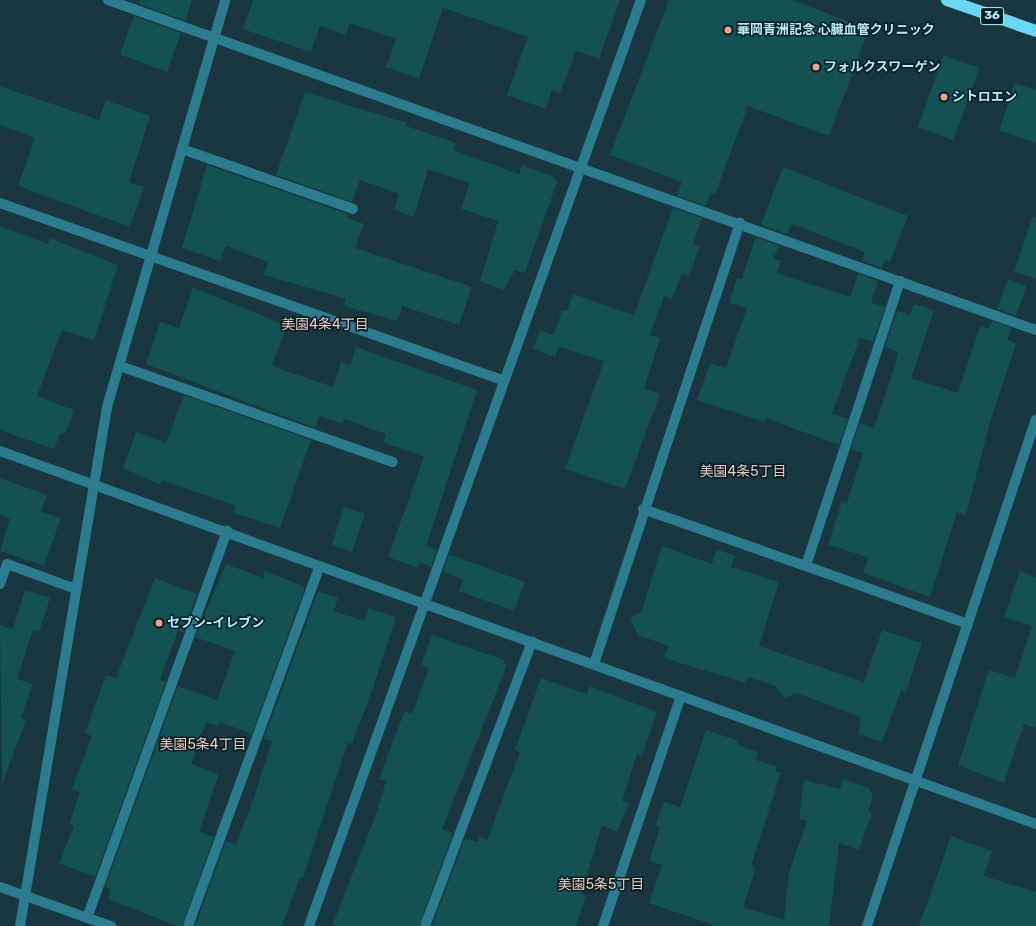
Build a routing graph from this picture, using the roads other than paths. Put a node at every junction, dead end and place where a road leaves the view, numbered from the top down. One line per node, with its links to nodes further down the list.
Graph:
1 (108, 0): 6 (street)
2 (225, 0): 6 (street)
3 (642, 0): 8 (street)
4 (947, 0): 5 (highway, 36)
5 (1036, 31)
6 (214, 38): 7 (street); 8 (street)
7 (182, 149): 10 (street); 12 (street)
8 (582, 167): 11 (street); 16 (street)
9 (0, 204): 12 (street)
10 (354, 209)
11 (740, 223): 13 (street); 21 (street)
12 (152, 256): 15 (street); 16 (street)
13 (900, 281): 14 (street); 24 (street)
14 (1036, 330)
15 (120, 366): 19 (street); 20 (street)
16 (505, 381): 27 (street)
17 (1036, 420): 28 (street)
18 (0, 451): 20 (street)
19 (393, 462)
20 (93, 486): 22 (street); 26 (street)
21 (643, 509): 24 (street); 30 (street)
22 (227, 532): 23 (street); 36 (street)
23 (320, 566): 27 (street); 39 (street)
24 (806, 566): 28 (street)
25 (0, 584): 26 (street)
26 (76, 588): 35 (street)
27 (424, 604): 29 (street); 40 (street)
28 (968, 624): 32 (street)
29 (532, 641): 30 (street); 41 (street)
30 (594, 664): 31 (street)
31 (681, 696): 32 (street); 42 (street)
32 (918, 779): 33 (street); 43 (street)
33 (1036, 824)
34 (0, 886): 35 (street)
35 (25, 896): 36 (street); 37 (street)
36 (87, 918): 38 (street)
37 (20, 926)
38 (111, 926)
39 (188, 926)
40 (309, 926)
41 (426, 926)
42 (602, 926)
43 (867, 926)

